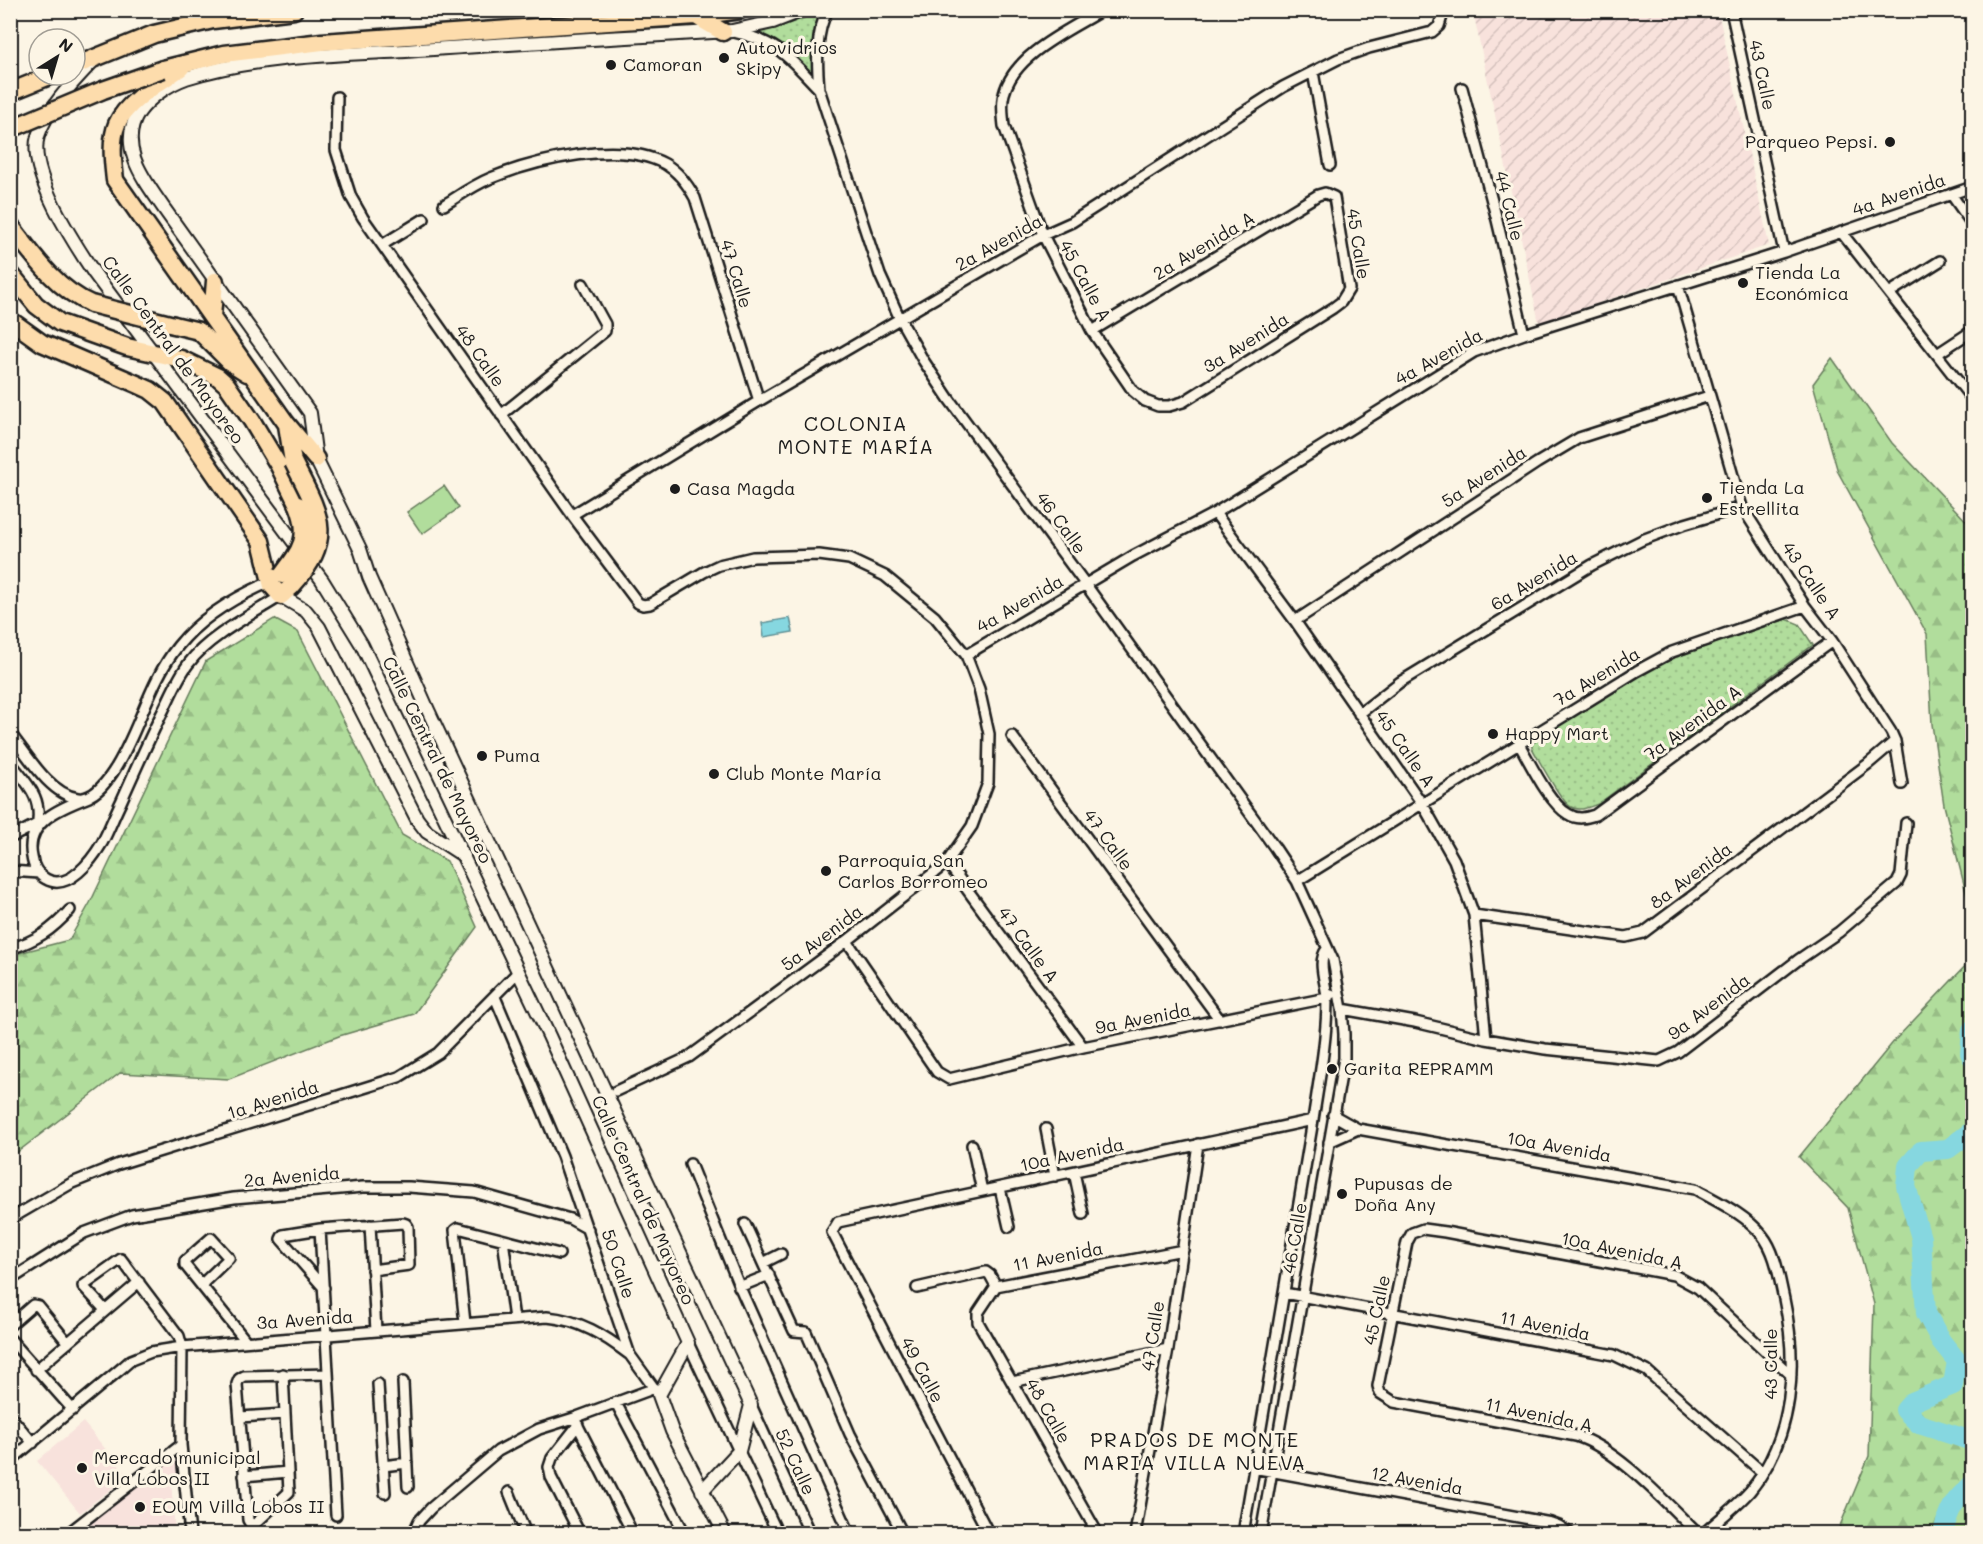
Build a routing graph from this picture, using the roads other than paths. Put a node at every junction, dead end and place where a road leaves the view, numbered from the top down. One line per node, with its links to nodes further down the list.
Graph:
1 (294, 10): 8 (highway)
2 (740, 10): 9 (highway)
3 (804, 10): 10 (main road, Calle Central de Mayoreo)
4 (828, 10): 17 (street, 46 Calle)
5 (1102, 10): 31 (street, 45 Calle A)
6 (1731, 10): 33 (street, 43 Calle)
7 (1444, 12): 14 (street, 2a Avenida)
8 (213, 15): 11 (highway)
9 (696, 16): 10 (highway); 13 (highway)
10 (728, 32): 17 (street, 46 Calle); 19 (main road, Calle Central de Mayoreo)
11 (97, 57): 12 (highway); 48 (main road, Calle Central de Mayoreo)
12 (87, 61)
13 (186, 64): 19 (highway); 21 (highway, bridge)
14 (1313, 72): 22 (street); 31 (street, 2a Avenida)
15 (27, 86): 18 (highway)
16 (1462, 88): 46 (street, 44 Calle)
17 (819, 90): 42 (street, 46 Calle)
18 (10, 93)
19 (148, 96): 36 (main road, Calle Central de Mayoreo); 41 (highway)
20 (337, 97): 32 (street, 48 Calle)
21 (10, 129)
22 (1330, 165)
23 (1972, 187): 24 (street, 4a Avenida)
24 (1951, 194): 28 (street); 30 (street, 4a Avenida)
25 (1334, 197): 40 (street, 45 Calle); 44 (street, 2a Avenida A)
26 (444, 205): 52 (street, 47 Calle)
27 (424, 219): 32 (street)
28 (1972, 224)
29 (10, 225): 49 (highway, bridge)
30 (1841, 232): 33 (street, 4a Avenida); 39 (street)
31 (1043, 236): 42 (street, 2a Avenida); 44 (street, 45 Calle A)
32 (382, 245): 54 (street, 48 Calle)
33 (1784, 252): 38 (street, 4a Avenida)
34 (1940, 261): 39 (street)
35 (10, 273): 48 (highway)
36 (215, 281): 41 (highway); 56 (main road, Calle Central de Mayoreo)
37 (583, 284): 54 (street)
38 (1677, 285): 46 (street, 4a Avenida); 50 (street, 43 Calle A)
39 (1889, 293): 47 (street)
40 (1346, 296): 53 (street, 3a Avenida)
41 (212, 317): 49 (highway)
42 (900, 319): 52 (street, 2a Avenida); 61 (street, 46 Calle)
43 (10, 320): 60 (highway)
44 (1092, 331): 53 (street, 45 Calle A)
45 (1972, 331): 47 (street)
46 (1524, 334): 58 (street, 4a Avenida)
47 (1937, 354): 51 (street)
48 (159, 355): 60 (highway, bridge); 78 (main road, Calle Central de Mayoreo)
49 (256, 379): 55 (highway)
50 (1709, 396): 57 (street, 43 Calle A); 63 (street, 5a Avenida)
51 (1972, 399)
52 (759, 401): 59 (street, 2a Avenida)
53 (1158, 406)
54 (501, 415): 59 (street, 48 Calle)
55 (286, 423): 56 (highway); 60 (highway, bridge)
56 (316, 459): 160 (main road, Calle Central de Mayoreo)
57 (1742, 507): 62 (street, 43 Calle A); 66 (street, 6a Avenida)
58 (1215, 513): 61 (street, 4a Avenida); 63 (street, 45 Calle A)
59 (572, 515): 65 (street, 48 Calle)
60 (282, 585): 73 (street); 78 (main road); 81 (street)
61 (1086, 585): 65 (street, 4a Avenida); 82 (street, 46 Calle)
62 (1805, 606): 64 (street, 43 Calle A); 70 (street, 7a Avenida)
63 (1295, 621): 66 (street, 45 Calle A)
64 (1832, 641): 69 (street, 43 Calle A); 70 (street, 7a Avenida A)
65 (966, 655): 79 (street, 5a Avenida)
66 (1359, 714): 74 (street, 45 Calle A)
67 (10, 732): 73 (street)
68 (1012, 736): 93 (street, 47 Calle)
69 (1895, 741): 72 (street, 43 Calle A); 84 (street, 8a Avenida)
70 (1519, 744): 74 (street, 7a Avenida)
71 (10, 762): 76 (street)
72 (1902, 784)
73 (89, 797): 76 (street)
74 (1423, 805): 82 (street, 7a Avenida); 84 (street, 45 Calle A)
75 (1906, 823): 94 (street, 9a Avenida)
76 (37, 827): 77 (street); 81 (street)
77 (10, 838)
78 (464, 856): 88 (main road, Calle Central de Mayoreo)
79 (947, 862): 85 (street, 5a Avenida); 95 (street, 47 Calle A)
80 (10, 871): 81 (street)
81 (39, 873)
82 (1297, 881): 87 (street, 46 Calle)
83 (69, 910): 86 (street)
84 (1474, 915): 94 (street, 45 Calle A)
85 (846, 941): 95 (street, 9a Avenida); 96 (street, 5a Avenida)
86 (10, 949)
87 (1327, 949): 89 (street, 46 Calle); 91 (street, 46 Calle)
88 (519, 971): 90 (street, 1a Avenida); 146 (main road, Calle Central de Mayoreo)
89 (1338, 985): 91 (street); 92 (street, 46 Calle)
90 (495, 998): 111 (street, 1a Avenida); 117 (street, 50 Calle)
91 (1327, 998): 93 (street, 9a Avenida); 98 (street, 46 Calle)
92 (1342, 1009): 94 (street, 9a Avenida); 97 (street, 46 Calle)
93 (1220, 1020): 95 (street, 9a Avenida)
94 (1486, 1039)
95 (1083, 1047)
96 (616, 1091)
97 (1333, 1115): 100 (street, 10a Avenida); 101 (street, 46 Calle)
98 (1313, 1120): 102 (street, 10a Avenida); 133 (street, 46 Calle)
99 (1046, 1129): 106 (street)
100 (1358, 1129): 101 (street); 110 (street, 10a Avenida)
101 (1329, 1142): 134 (street, 46 Calle)
102 (1198, 1144): 105 (street, 10a Avenida); 120 (street, 47 Calle)
103 (972, 1145): 108 (street)
104 (690, 1164): 130 (street)
105 (1074, 1172): 106 (street, 10a Avenida); 109 (street)
106 (1055, 1176): 107 (street, 10a Avenida)
107 (1000, 1188): 108 (street, 10a Avenida); 115 (street)
108 (982, 1191): 112 (street, 10a Avenida)
109 (1083, 1214)
110 (1740, 1215): 153 (street, 43 Calle)
111 (10, 1219)
112 (838, 1222): 195 (street, 49 Calle)
113 (745, 1224): 123 (street)
114 (370, 1225): 116 (street); 124 (street); 124 (street)
115 (1009, 1227)
116 (320, 1229): 131 (street); 131 (street)
117 (588, 1229): 126 (street, 2a Avenida); 149 (street, 50 Calle)
118 (1412, 1233): 137 (street, 45 Calle); 153 (street, 10a Avenida A)
119 (503, 1240): 121 (street); 138 (street); 139 (street)
120 (1183, 1250): 129 (street, 11 Avenida); 148 (street, 47 Calle)
121 (559, 1254)
122 (781, 1254): 123 (street)
123 (763, 1263): 125 (street)
124 (372, 1270): 141 (street)
125 (769, 1275): 130 (street); 194 (street)
126 (10, 1280)
127 (138, 1282): 136 (street); 136 (street); 147 (street)
128 (201, 1285): 128 (street); 144 (street)
129 (996, 1286): 132 (street); 135 (street, 11 Avenida)
130 (740, 1287): 193 (street)
131 (324, 1288): 142 (street)
132 (917, 1288)
133 (1284, 1293): 134 (street, 11 Avenida); 172 (street, 46 Calle)
134 (1302, 1297): 137 (street, 11 Avenida); 174 (street, 46 Calle)
135 (982, 1304): 155 (street, 48 Calle)
136 (105, 1310): 145 (street)
137 (1394, 1314): 158 (street, 45 Calle); 175 (street, 11 Avenida)
138 (514, 1319): 139 (street, 3a Avenida); 149 (street, 3a Avenida)
139 (465, 1323): 141 (street, 3a Avenida)
140 (10, 1325): 145 (street)
141 (376, 1330): 142 (street, 3a Avenida)
142 (326, 1335): 144 (street, 3a Avenida); 152 (street)
143 (10, 1339): 150 (street)
144 (246, 1341): 147 (street, 3a Avenida)
145 (68, 1343): 150 (street)
146 (688, 1343): 157 (main road); 168 (street, Calle Central de Mayoreo)
147 (182, 1347): 161 (street, 3a Avenida); 167 (street)
148 (1168, 1349): 155 (street); 197 (street, 47 Calle)
149 (630, 1355): 157 (street, 50 Calle)
150 (36, 1370): 161 (street)
151 (282, 1374): 152 (street); 162 (street); 164 (street)
152 (328, 1374): 181 (street)
153 (1791, 1375): 175 (street, 43 Calle)
154 (403, 1382): 170 (street)
155 (1012, 1382): 196 (street, 48 Calle)
156 (378, 1384): 171 (street)
157 (657, 1392): 159 (street); 178 (main road, 50 Calle)
158 (1380, 1393): 200 (street, 11 Avenida A)
159 (616, 1403): 165 (street); 189 (street)
160 (751, 1405): 168 (main road); 192 (street, 52 Calle)
161 (73, 1410): 166 (street, 3a Avenida)
162 (285, 1414): 164 (street); 173 (street)
163 (10, 1416): 166 (street)
164 (240, 1418): 176 (street)
165 (576, 1422): 185 (street); 187 (street); 188 (street)
166 (33, 1443): 169 (street, 3a Avenida)
167 (181, 1445): 183 (street); 184 (street)
168 (739, 1451): 178 (main road); 191 (street, Calle Central de Mayoreo)
169 (10, 1461)
170 (407, 1463): 171 (street); 177 (street)
171 (383, 1466): 180 (street)
172 (1253, 1468): 174 (street, 12 Avenida); 198 (street, 46 Calle)
173 (288, 1472): 176 (street); 176 (street)
174 (1271, 1472): 182 (street, 12 Avenida); 199 (street, 46 Calle)
175 (1762, 1472): 200 (street, 43 Calle)
176 (244, 1476)
177 (408, 1487)
178 (702, 1491): 190 (main road, 50 Calle)
179 (508, 1492): 186 (street)
180 (384, 1493)
181 (336, 1515)
182 (1567, 1532)
183 (67, 1533)
184 (190, 1533)
185 (413, 1533)
186 (526, 1533)
187 (580, 1533)
188 (633, 1533)
189 (685, 1533)
190 (725, 1533)
191 (778, 1533)
192 (810, 1533)
193 (850, 1533)
194 (903, 1533)
195 (989, 1533)
196 (1098, 1533)
197 (1135, 1533)
198 (1243, 1533)
199 (1261, 1533)
200 (1700, 1533)

